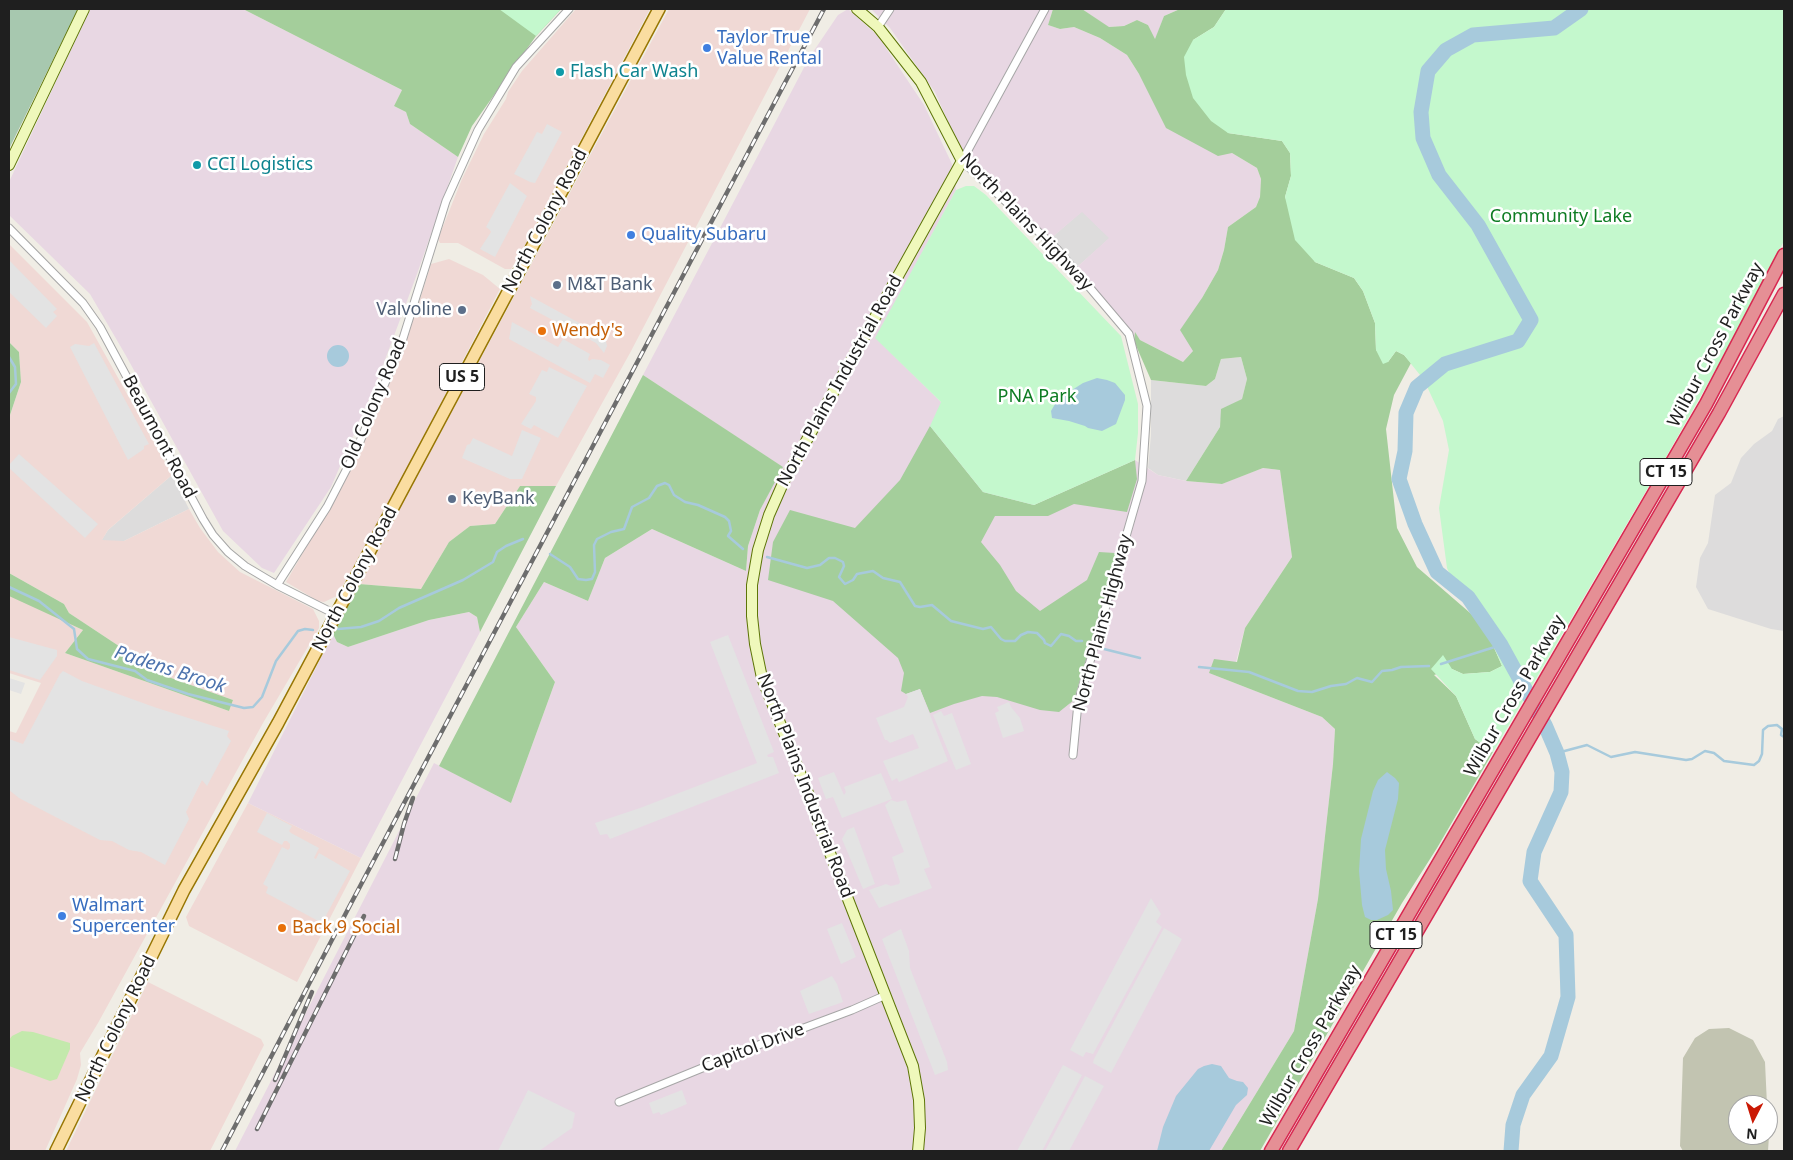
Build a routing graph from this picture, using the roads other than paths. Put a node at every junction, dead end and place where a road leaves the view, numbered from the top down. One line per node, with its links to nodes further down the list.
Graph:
1 (84, 9): 10 (street)
2 (569, 9): 14 (street, Old Colony Road)
3 (659, 9): 15 (main road, North Colony Road / US 5)
4 (857, 9): 8 (street, North Plains Highway)
5 (866, 9): 8 (street, North Plains Highway)
6 (890, 9): 8 (street)
7 (1046, 9): 9 (street)
8 (875, 23): 9 (street, North Plains Highway)
9 (962, 161): 16 (street, North Plains Highway); 17 (street, North Plains Industrial Road)
10 (9, 166)
11 (9, 228): 14 (street, Beaumont Road)
12 (1784, 255): 21 (highway, Wilbur Cross Parkway / CT 15)
13 (1784, 294): 22 (highway, Wilbur Cross Parkway / CT 15)
14 (277, 585): 15 (street, Beaumont Road)
15 (335, 614): 19 (main road, North Colony Road / US 5)
16 (1073, 756)
17 (886, 995): 18 (street, Capitol Drive); 20 (street, North Plains Industrial Road)
18 (619, 1102)
19 (56, 1151)
20 (918, 1151)
21 (1270, 1151)
22 (1289, 1151)

